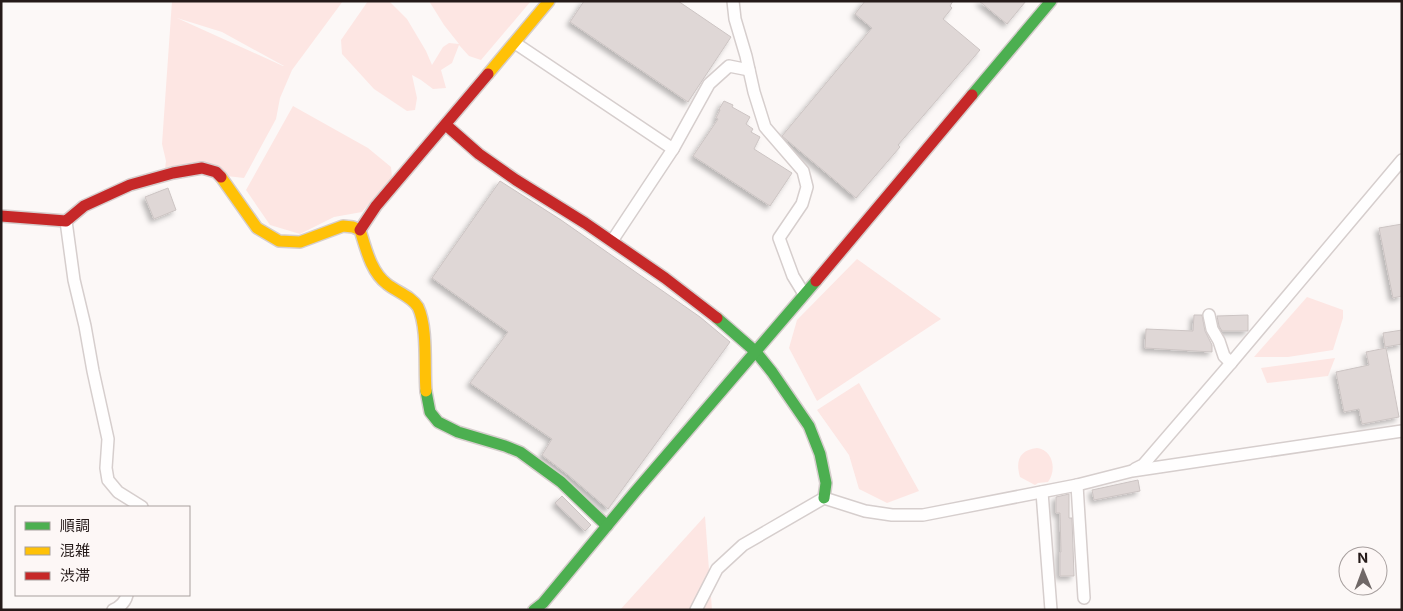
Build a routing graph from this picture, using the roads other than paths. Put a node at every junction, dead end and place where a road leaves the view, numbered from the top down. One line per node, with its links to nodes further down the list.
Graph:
1 (549, 1): 4 (street)
2 (733, 1): 5 (street)
3 (1051, 1): 13 (street)
4 (515, 43): 6 (street); 7 (street)
5 (749, 70): 7 (street); 13 (street)
6 (446, 125): 11 (street); 12 (street)
7 (673, 149): 12 (street)
8 (1402, 160): 16 (street)
9 (1, 216): 10 (street)
10 (66, 221): 11 (street); 22 (street)
11 (360, 230): 23 (street)
12 (612, 241): 15 (street)
13 (804, 294): 15 (street)
14 (1209, 315): 16 (street)
15 (756, 352): 21 (street); 23 (street)
16 (1231, 363): 18 (street)
17 (1402, 431): 18 (street)
18 (1132, 471): 19 (street)
19 (1077, 485): 20 (street); 25 (street)
20 (1042, 492): 21 (street); 26 (street)
21 (824, 498): 29 (street)
22 (140, 506)
23 (607, 526): 28 (street)
24 (128, 596): 27 (street)
25 (1084, 598)
26 (1052, 608)
27 (113, 610)
28 (534, 610)
29 (696, 610)

